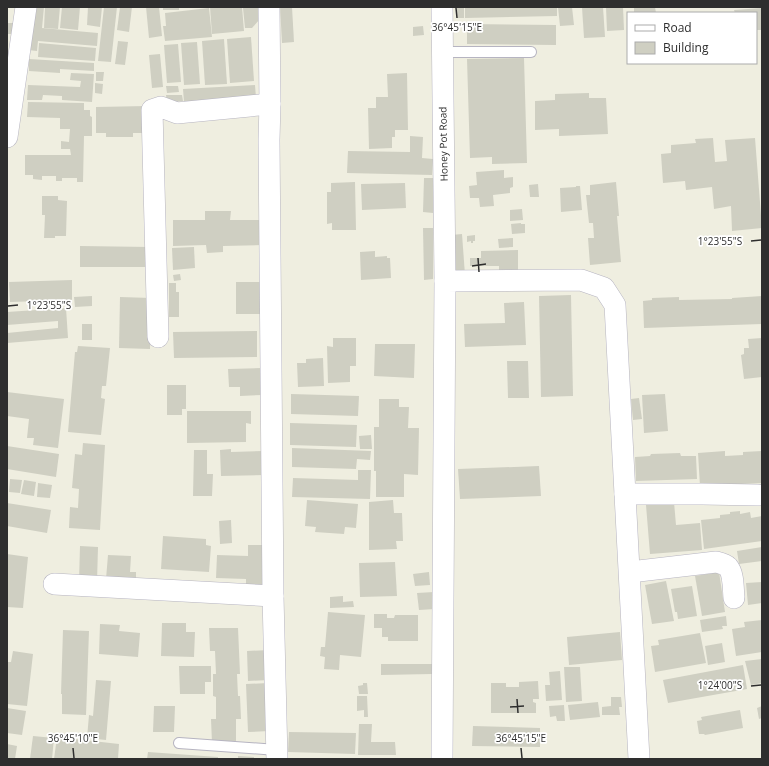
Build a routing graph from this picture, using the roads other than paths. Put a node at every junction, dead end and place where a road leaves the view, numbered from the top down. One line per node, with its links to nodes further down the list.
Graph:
1 (26, 7): 7 (street)
2 (269, 7): 6 (street)
3 (442, 7): 4 (street, Honey Pot Road)
4 (442, 52): 5 (lane); 8 (street, Honey Pot Road)
5 (531, 52)
6 (270, 104): 9 (street); 14 (street)
7 (7, 137)
8 (445, 281): 10 (street); 18 (street, Honey Pot Road)
9 (158, 337)
10 (625, 494): 11 (street); 12 (street)
11 (758, 495)
12 (630, 572): 15 (street); 19 (street)
13 (54, 584): 14 (street)
14 (273, 596): 17 (street)
15 (734, 598)
16 (179, 743): 17 (lane)
17 (277, 754)
18 (442, 759)
19 (639, 759)

